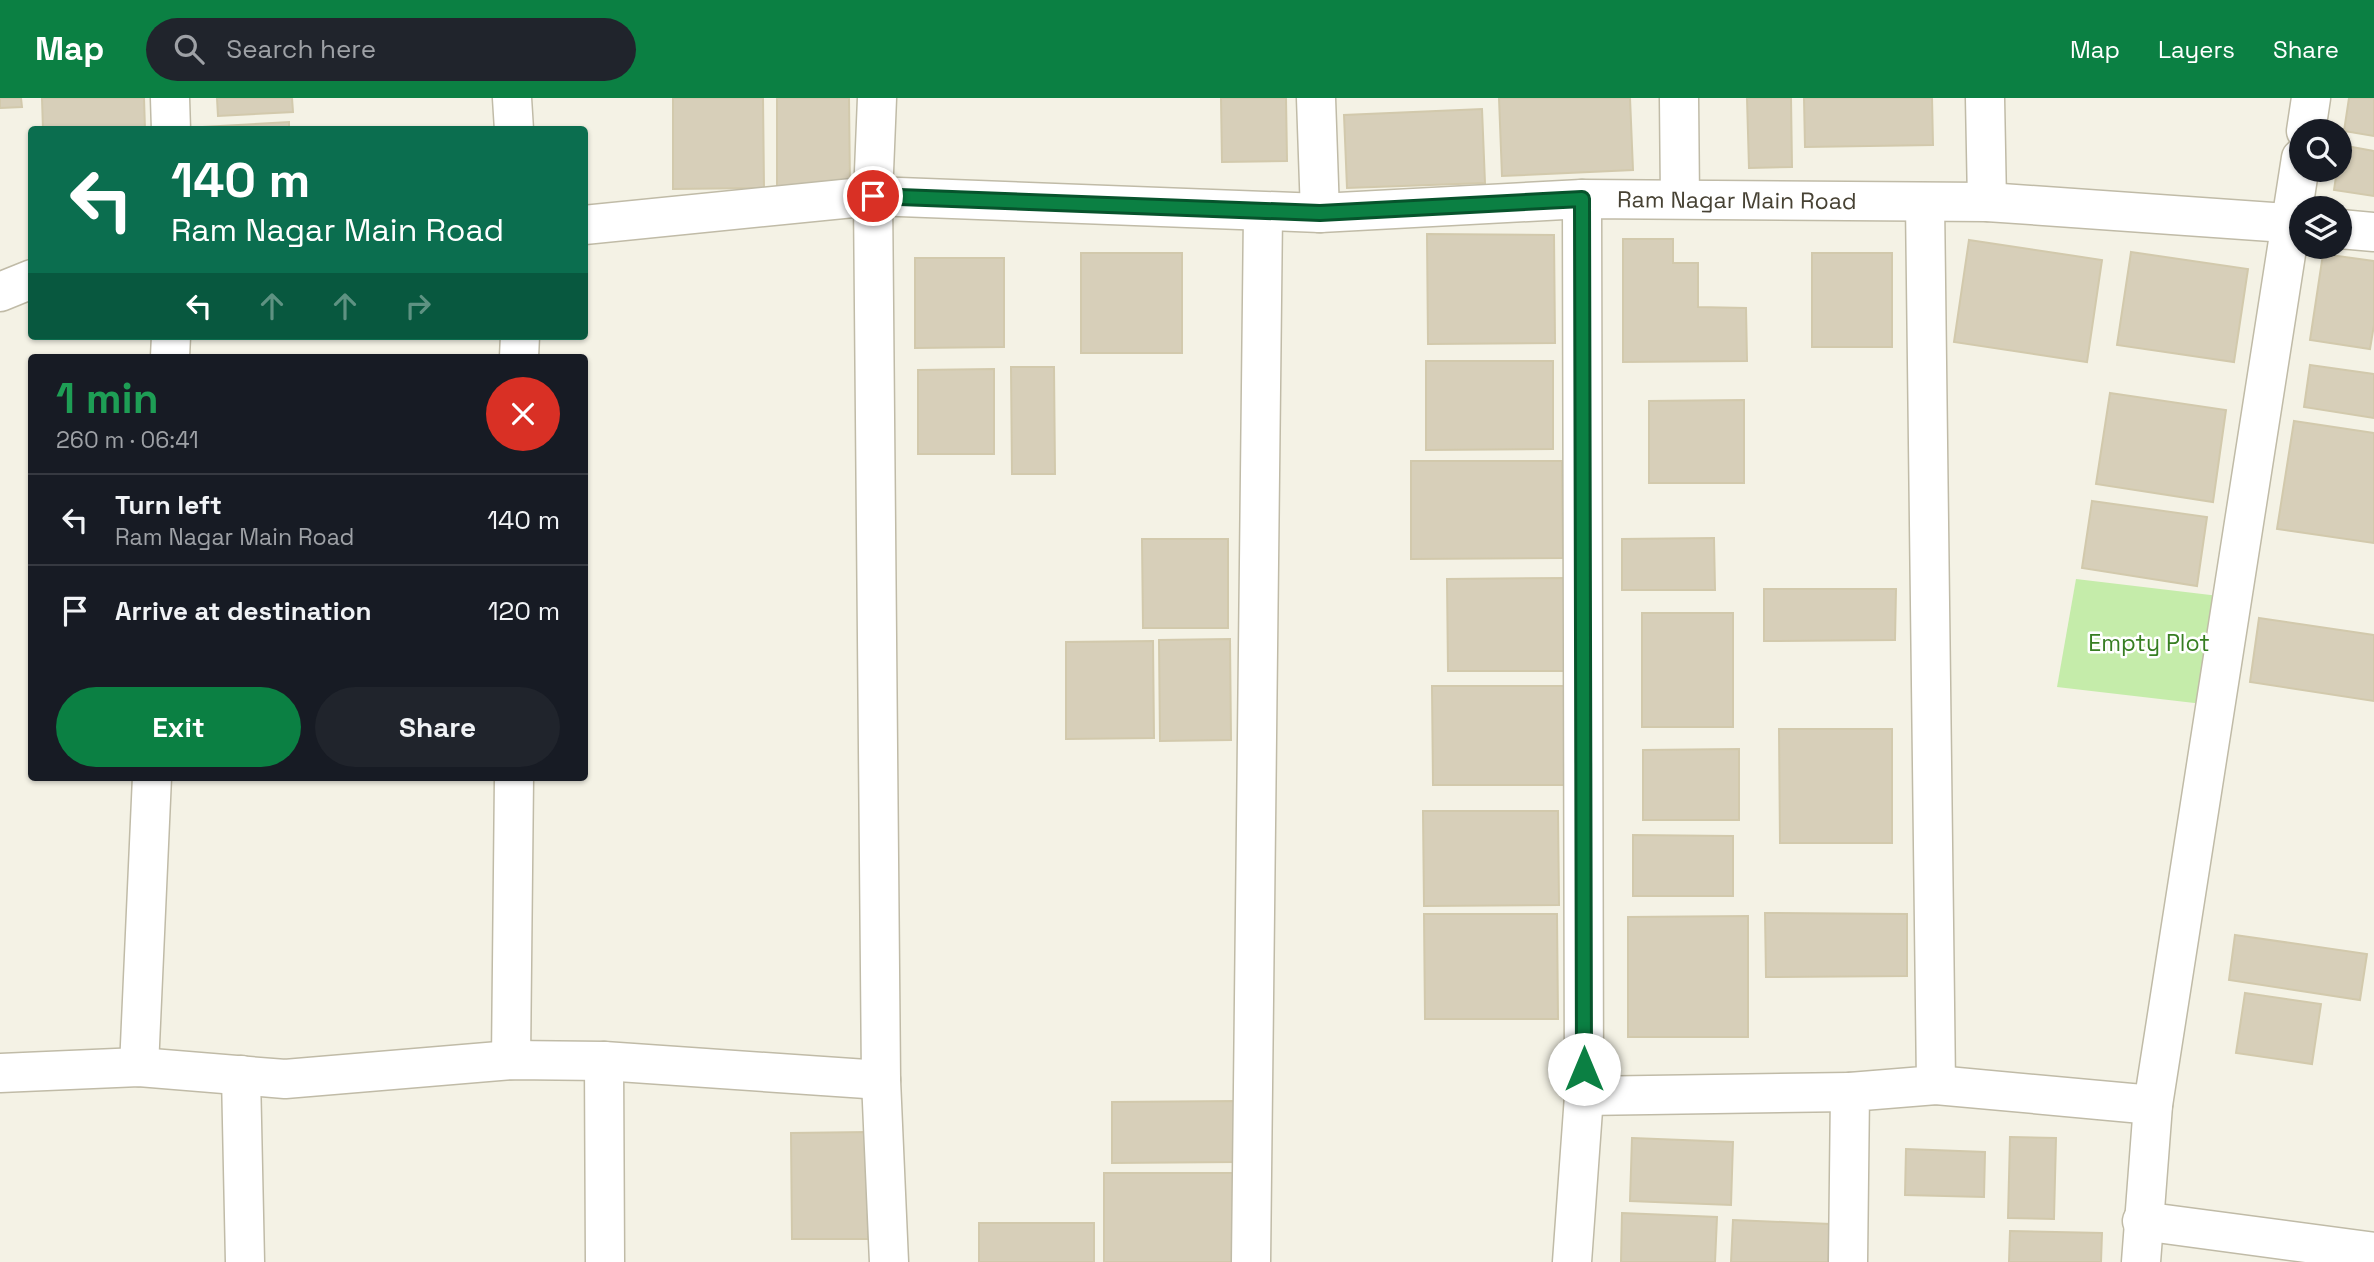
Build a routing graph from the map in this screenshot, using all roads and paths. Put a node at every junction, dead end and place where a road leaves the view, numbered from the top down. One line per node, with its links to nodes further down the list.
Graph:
1 (170, 98): 9 (street)
2 (512, 98): 10 (street)
3 (877, 98): 11 (street)
4 (1316, 98): 17 (street)
5 (1679, 98): 13 (street)
6 (1985, 98): 15 (street)
7 (2311, 98): 8 (street)
8 (2307, 119)
9 (171, 126)
10 (514, 126)
11 (873, 196): 16 (street, Ram Nagar Main Road); 19 (street, Ram Nagar Main Road); 32 (street)
12 (1582, 199): 13 (street, Ram Nagar Main Road); 17 (street, Ram Nagar Main Road); 35 (street)
13 (1680, 200): 14 (street, Ram Nagar Main Road)
14 (1926, 202): 15 (street, Ram Nagar Main Road); 33 (street)
15 (1987, 202): 18 (street, Ram Nagar Main Road)
16 (1263, 213): 17 (street, Ram Nagar Main Road); 42 (street)
17 (1320, 213)
18 (2289, 224)
19 (588, 225)
20 (2352, 230): 21 (street)
21 (2374, 232)
22 (2290, 259): 36 (street)
23 (28, 281): 24 (street)
24 (0, 292)
25 (152, 781): 29 (street)
26 (514, 781): 27 (street)
27 (511, 1060): 28 (street); 31 (street)
28 (604, 1061): 32 (street); 40 (street)
29 (139, 1067): 30 (street); 31 (street)
30 (0, 1073)
31 (241, 1075): 39 (street)
32 (881, 1080): 41 (street)
33 (1936, 1085): 34 (street); 36 (street)
34 (1850, 1092): 35 (street); 44 (street)
35 (1584, 1096): 43 (street)
36 (2152, 1105): 37 (street)
37 (2142, 1222): 38 (street); 45 (street)
38 (2374, 1252)
39 (245, 1262)
40 (606, 1262)
41 (889, 1262)
42 (1251, 1262)
43 (1572, 1262)
44 (1848, 1262)
45 (2141, 1262)

